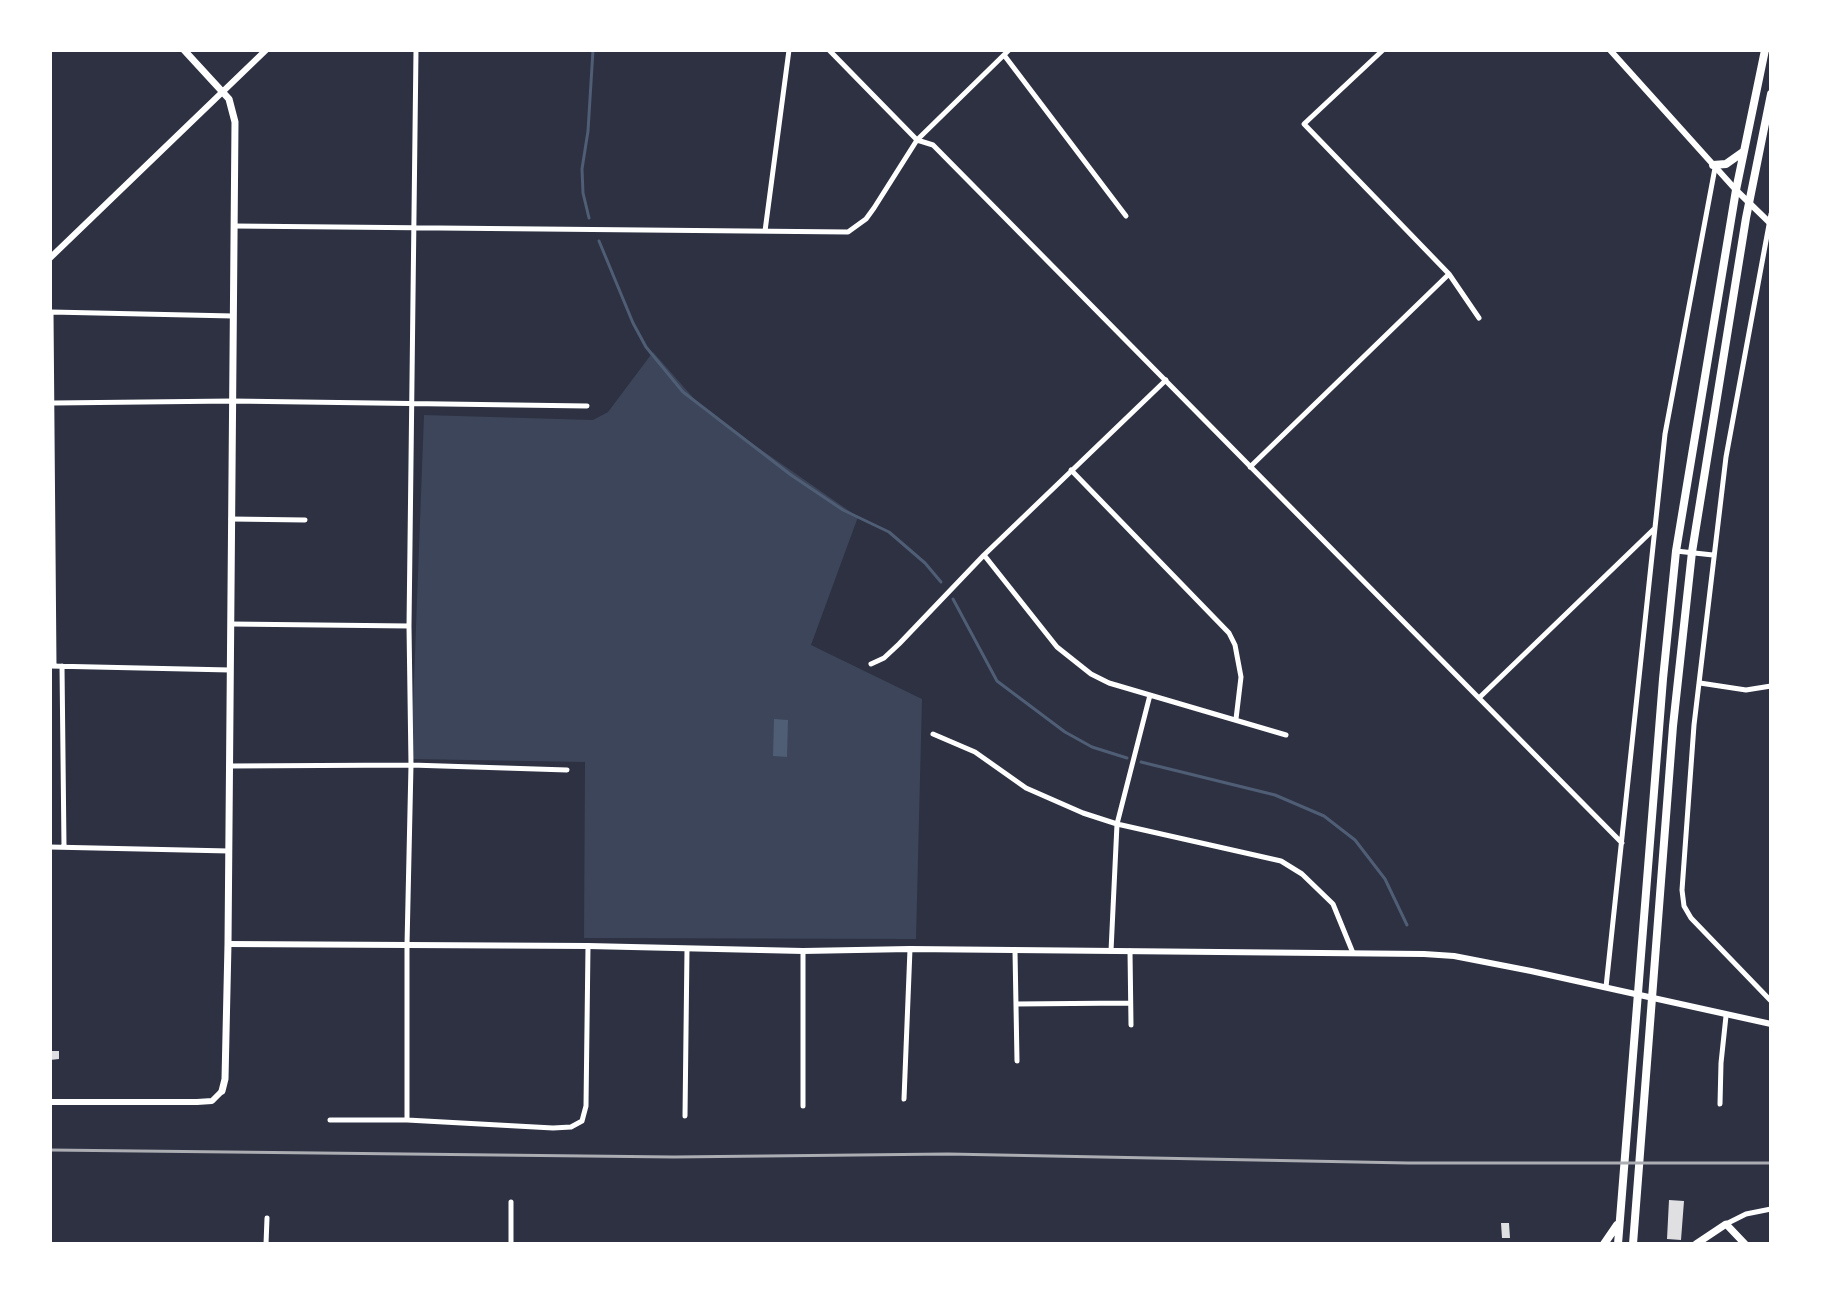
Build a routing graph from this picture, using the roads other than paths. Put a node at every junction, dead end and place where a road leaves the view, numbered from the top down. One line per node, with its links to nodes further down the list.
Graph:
1 (184, 50): 11 (main road)
2 (266, 50): 11 (street)
3 (416, 50): 21 (street)
4 (789, 50): 22 (street)
5 (829, 50): 13 (street)
6 (1009, 50): 10 (street)
7 (1383, 50): 24 (street)
8 (1610, 50): 15 (street)
9 (1765, 50): 14 (main road)
10 (1004, 55): 13 (street); 18 (street)
11 (223, 91): 20 (main road); 23 (street)
12 (1771, 94): 17 (main road)
13 (917, 140): 22 (street); 28 (street)
14 (1743, 152): 15 (main road); 16 (main road)
15 (1714, 166): 16 (street); 37 (street)
16 (1736, 190): 17 (street); 38 (main road)
17 (1749, 202): 19 (street); 39 (main road)
18 (1126, 216)
19 (1770, 220): 41 (street)
20 (234, 226): 21 (street); 26 (main road)
21 (415, 226): 22 (street); 31 (street)
22 (765, 231)
23 (50, 258)
24 (1449, 274): 27 (street); 33 (street)
25 (51, 312): 26 (street); 30 (street)
26 (233, 316): 29 (main road)
27 (1479, 318)
28 (1166, 380): 33 (street); 34 (street)
29 (232, 401): 30 (street); 31 (street); 35 (main road)
30 (54, 403): 45 (street)
31 (413, 404): 32 (street); 43 (street)
32 (587, 406)
33 (1250, 467): 50 (street)
34 (1071, 470): 40 (street); 51 (street)
35 (231, 519): 36 (street); 42 (main road)
36 (305, 520)
37 (1654, 529): 50 (street); 58 (street)
38 (1676, 551): 39 (street); 91 (main road)
39 (1692, 552): 41 (street); 97 (main road)
40 (984, 555): 44 (street); 49 (street)
41 (1713, 555): 47 (street)
42 (231, 624): 43 (street); 46 (main road)
43 (409, 626): 54 (street)
44 (871, 664)
45 (55, 666): 46 (street); 60 (street)
46 (230, 670): 55 (main road)
47 (1700, 683): 48 (street); 73 (street)
48 (1771, 686)
49 (1150, 695): 51 (street); 57 (street)
50 (1480, 697): 58 (street)
51 (1236, 719): 53 (street)
52 (933, 734): 57 (street)
53 (1286, 735)
54 (411, 765): 55 (street); 56 (street); 63 (street)
55 (230, 766): 61 (main road)
56 (567, 770)
57 (1117, 824): 69 (street); 71 (street)
58 (1622, 843): 72 (street)
59 (50, 847): 60 (street)
60 (64, 847): 61 (street)
61 (229, 851): 62 (main road)
62 (228, 944): 63 (street); 80 (main road)
63 (407, 945): 64 (street); 87 (street)
64 (588, 946): 65 (street); 87 (street)
65 (687, 949): 67 (street); 85 (street)
66 (910, 949): 67 (street); 68 (street); 81 (street)
67 (803, 951): 84 (street)
68 (1015, 951): 69 (street); 75 (street)
69 (1111, 951): 70 (street)
70 (1130, 951): 71 (street); 74 (street)
71 (1353, 953): 72 (street)
72 (1606, 987): 76 (street)
73 (1771, 1001)
74 (1129, 1003): 75 (street); 78 (street)
75 (1016, 1004): 79 (street)
76 (1726, 1016): 77 (street); 83 (street)
77 (1771, 1024)
78 (1131, 1025)
79 (1017, 1061)
80 (222, 1091): 82 (street)
81 (904, 1099)
82 (50, 1102)
83 (1720, 1104)
84 (803, 1106)
85 (685, 1116)
86 (330, 1120): 87 (street)
87 (407, 1120)
88 (511, 1202): 94 (street)
89 (1771, 1209): 92 (street)
90 (267, 1218): 93 (street)
91 (1620, 1221): 95 (main road); 96 (main road)
92 (1726, 1224): 98 (main road); 99 (main road)
93 (266, 1244)
94 (511, 1244)
95 (1604, 1244)
96 (1618, 1244)
97 (1633, 1244)
98 (1696, 1244)
99 (1745, 1244)

